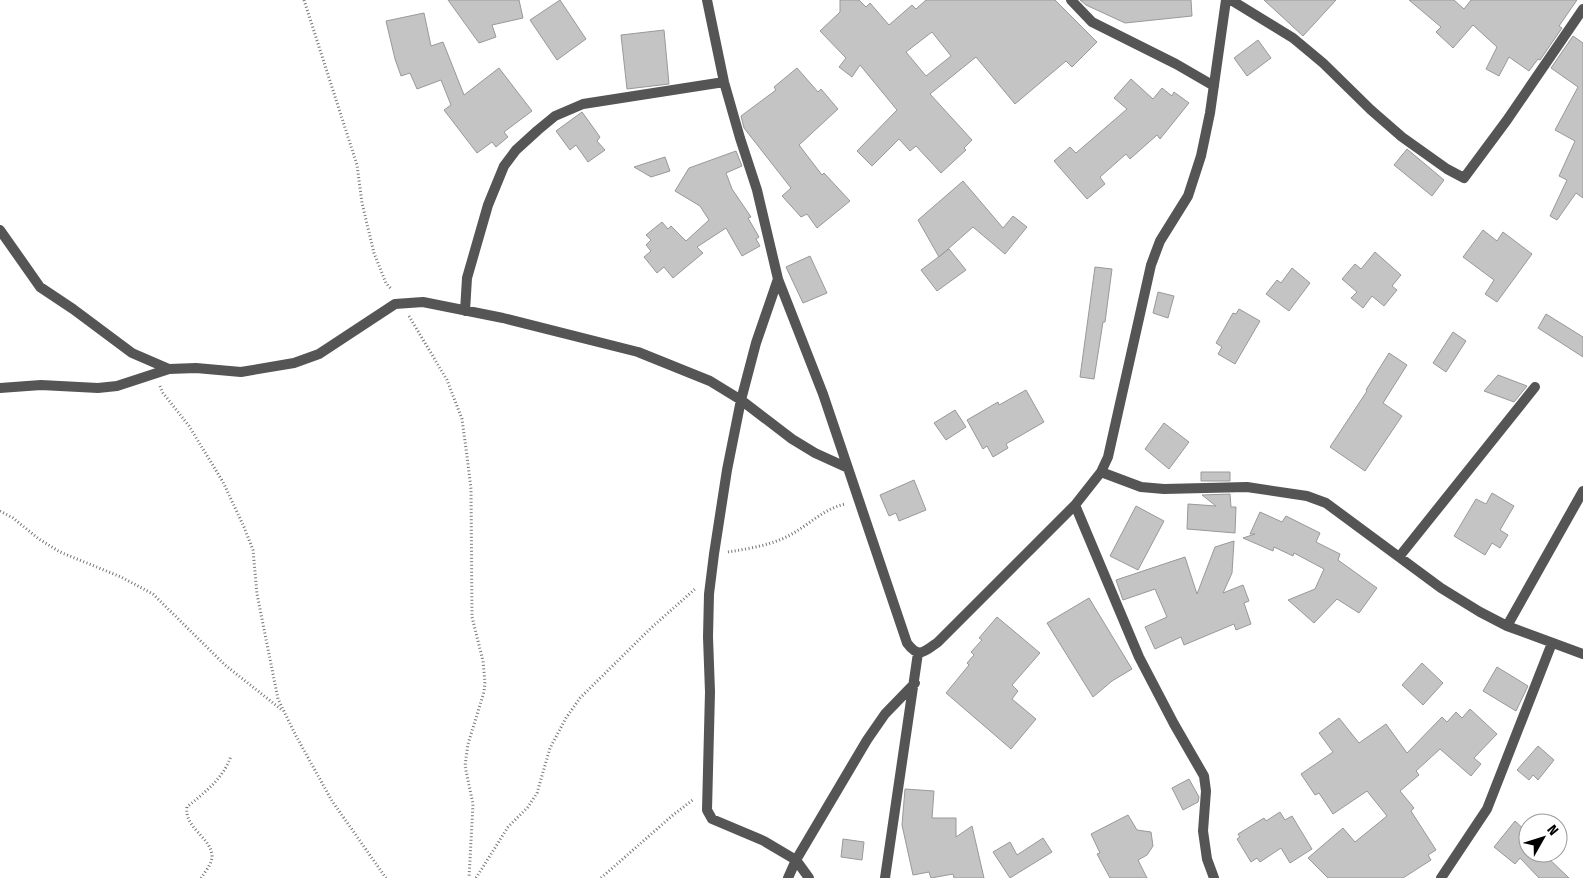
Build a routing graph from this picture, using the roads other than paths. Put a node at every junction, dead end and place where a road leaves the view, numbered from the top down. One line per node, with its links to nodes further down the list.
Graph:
1 (708, 0): 6 (street)
2 (1071, 0): 7 (street)
3 (1226, 0): 7 (street)
4 (1231, 0): 5 (street)
5 (1583, 9)
6 (724, 82): 9 (street); 10 (street)
7 (1214, 86): 16 (street)
8 (0, 230): 11 (street)
9 (778, 279): 14 (street); 15 (street)
10 (465, 311): 11 (street); 14 (street)
11 (169, 369): 13 (street)
12 (1535, 387): 19 (street)
13 (0, 388)
14 (741, 400): 15 (street); 25 (street)
15 (848, 468): 22 (street)
16 (1101, 472): 18 (street); 19 (street)
17 (1583, 490): 20 (street)
18 (1075, 505): 22 (street); 29 (street)
19 (1399, 557): 20 (street)
20 (1507, 626): 21 (street)
21 (1552, 643): 23 (street); 30 (street)
22 (918, 653): 24 (street)
23 (1583, 654)
24 (915, 683): 25 (street); 28 (street)
25 (796, 860): 26 (street); 27 (street)
26 (788, 878)
27 (809, 878)
28 (885, 878)
29 (1214, 878)
30 (1441, 878)

